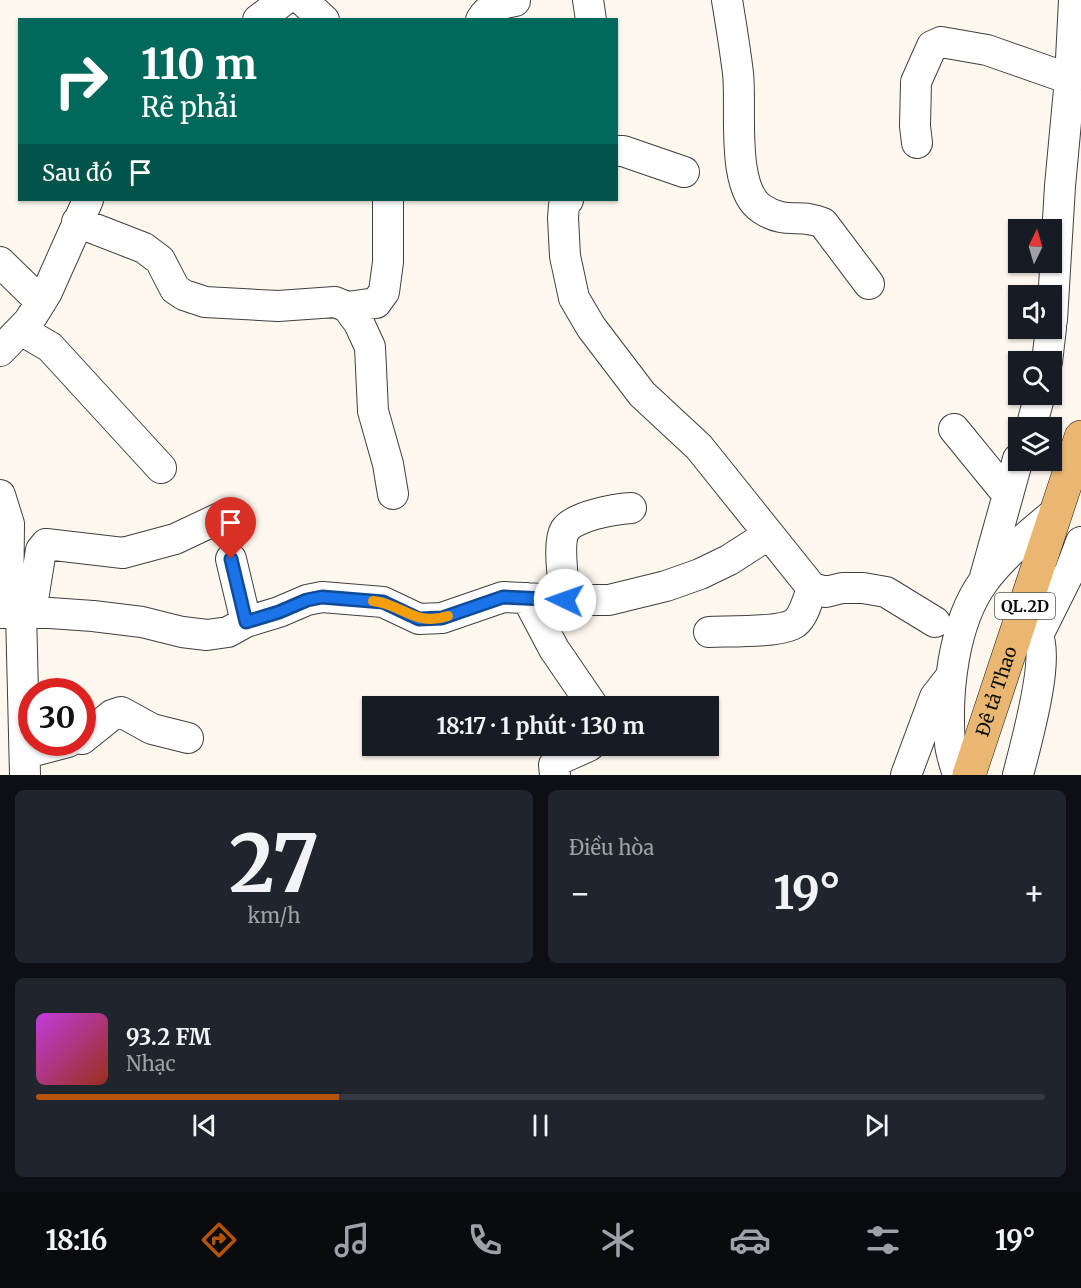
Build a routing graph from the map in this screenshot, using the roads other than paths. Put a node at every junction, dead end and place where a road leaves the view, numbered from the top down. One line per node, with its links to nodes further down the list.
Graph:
1 (284, 0): 7 (street)
2 (302, 0): 8 (street)
3 (588, 0): 10 (street)
4 (727, 0): 23 (street)
5 (1074, 0): 11 (street)
6 (515, 1): 9 (street)
7 (261, 18)
8 (322, 18)
9 (483, 18)
10 (591, 18)
11 (1070, 79): 12 (street); 18 (street)
12 (917, 142)
13 (618, 151): 14 (street)
14 (684, 172)
15 (387, 201): 26 (street)
16 (567, 201): 39 (street)
17 (82, 211): 25 (street); 26 (street)
18 (1058, 219)
19 (1081, 231): 21 (street)
20 (0, 262): 25 (street)
21 (1062, 263)
22 (1056, 273): 24 (street)
23 (869, 284)
24 (1055, 285)
25 (41, 302): 27 (street)
26 (347, 307): 33 (street)
27 (21, 330): 28 (street); 31 (street)
28 (0, 351)
29 (954, 429): 35 (street)
30 (1081, 437): 37 (main road, Đê tả Thao / QL.2D)
31 (161, 468)
32 (1015, 471): 35 (street)
33 (393, 494)
34 (0, 495): 46 (street)
35 (1008, 495): 42 (street)
36 (631, 508): 45 (street)
37 (1057, 511): 42 (street); 49 (main road, Đê tả Thao / QL.2D)
38 (226, 515): 46 (street)
39 (768, 535): 43 (street); 45 (street)
40 (1081, 542): 49 (street)
41 (231, 559): 47 (street)
42 (985, 580): 51 (street)
43 (812, 588): 48 (street); 50 (street)
44 (527, 598): 45 (street); 47 (street); 52 (street)
45 (565, 600)
46 (15, 613): 47 (street); 57 (street)
47 (246, 622)
48 (935, 622)
49 (1030, 625): 61 (main road, Đê tả Thao / QL.2D); 62 (street)
50 (709, 632)
51 (953, 675): 59 (street); 60 (street)
52 (586, 696)
53 (96, 728): 54 (street)
54 (188, 738)
55 (41, 756): 57 (street)
56 (567, 756): 58 (street)
57 (26, 764)
58 (555, 775)
59 (906, 775)
60 (958, 775)
61 (969, 775)
62 (1018, 775)

